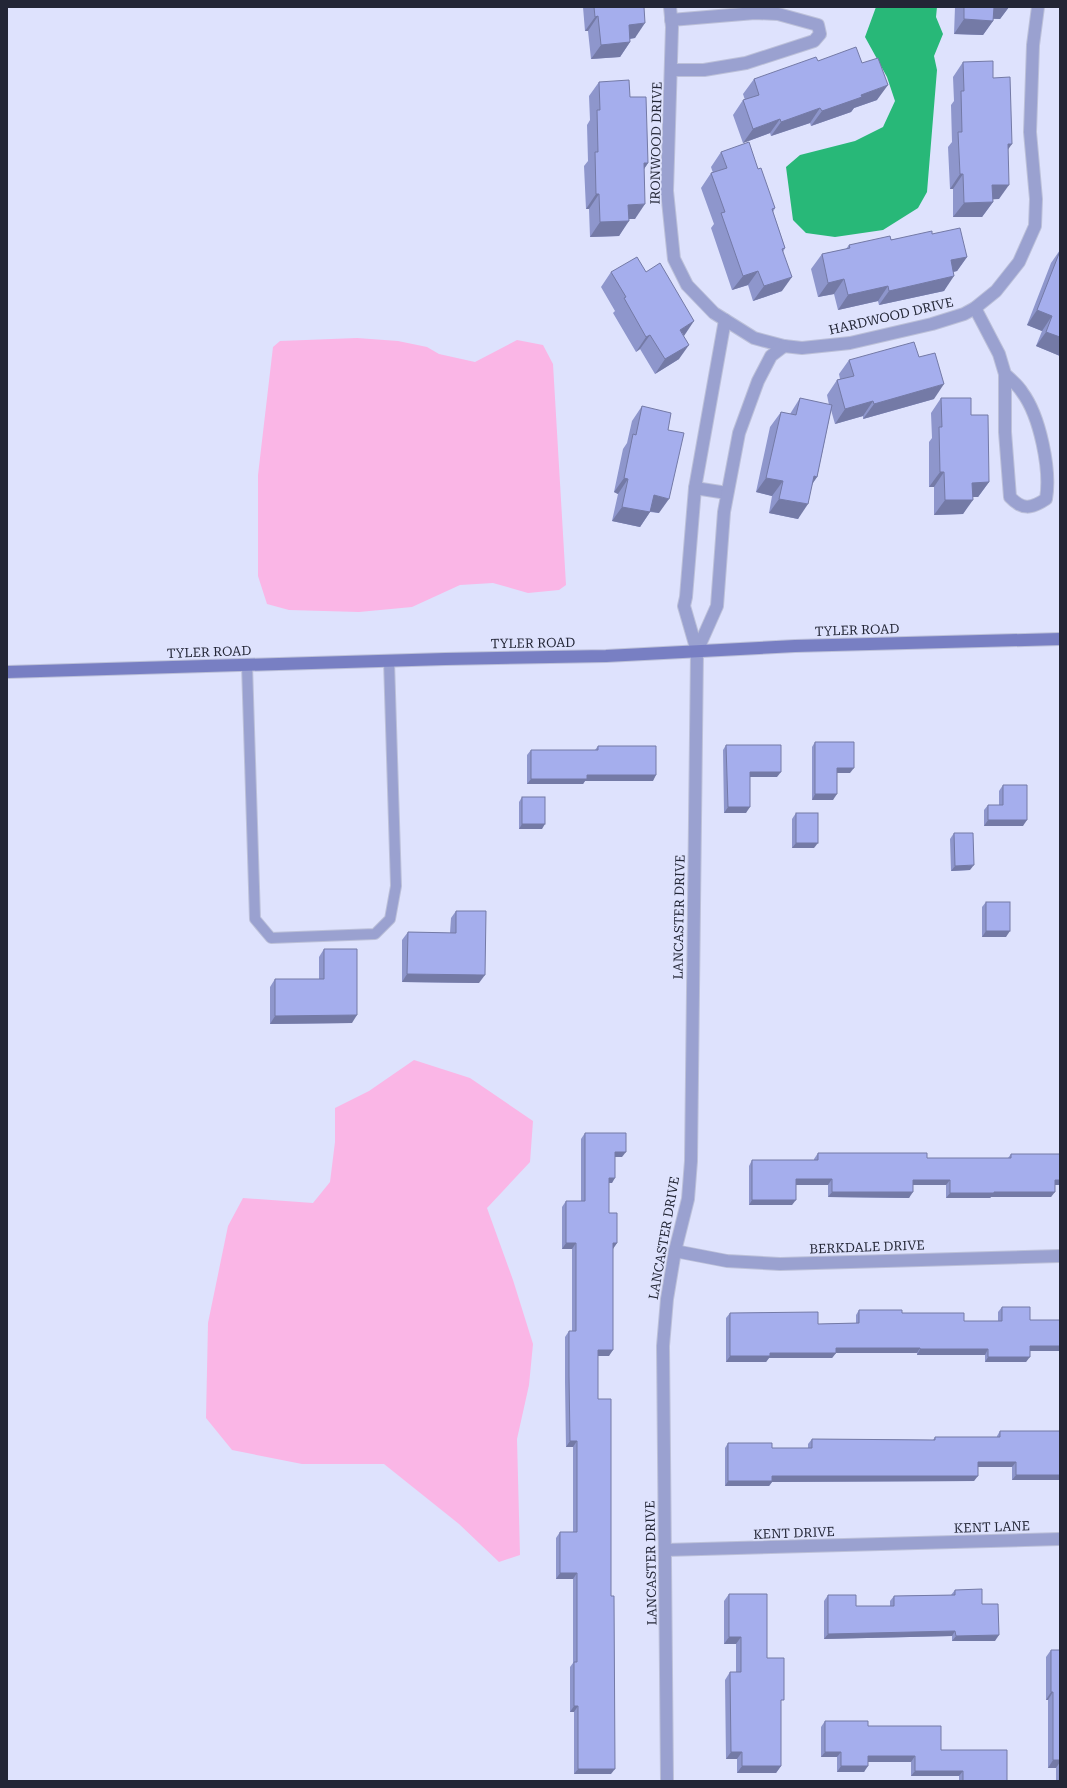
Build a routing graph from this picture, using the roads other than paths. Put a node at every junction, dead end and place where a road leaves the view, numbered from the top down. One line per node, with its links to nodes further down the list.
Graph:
1 (670, 7): 3 (street, IRONWOOD DRIVE)
2 (1038, 7): 5 (street, HARDWOOD DRIVE)
3 (671, 20): 4 (street, IRONWOOD DRIVE); 4 (street)
4 (670, 70): 6 (street, IRONWOOD DRIVE)
5 (975, 308): 8 (street, HARDWOOD DRIVE); 9 (street)
6 (726, 320): 7 (street, IRONWOOD DRIVE); 10 (street)
7 (754, 338): 8 (street, HARDWOOD DRIVE)
8 (784, 346): 11 (street)
9 (1005, 374): 9 (street)
10 (694, 488): 11 (street); 13 (street)
11 (727, 493): 13 (street)
12 (1060, 639): 13 (street, TYLER ROAD)
13 (697, 651): 14 (street, TYLER ROAD); 17 (street, LANCASTER DRIVE)
14 (389, 661): 15 (street, TYLER ROAD); 15 (lane)
15 (247, 665): 16 (street, TYLER ROAD)
16 (7, 672)
17 (675, 1251): 18 (street, BERKDALE DRIVE); 21 (street, LANCASTER DRIVE)
18 (1060, 1256)
19 (1060, 1539): 20 (street, KENT LANE)
20 (924, 1543): 21 (street, KENT DRIVE)
21 (665, 1550): 22 (street, LANCASTER DRIVE)
22 (668, 1781)

